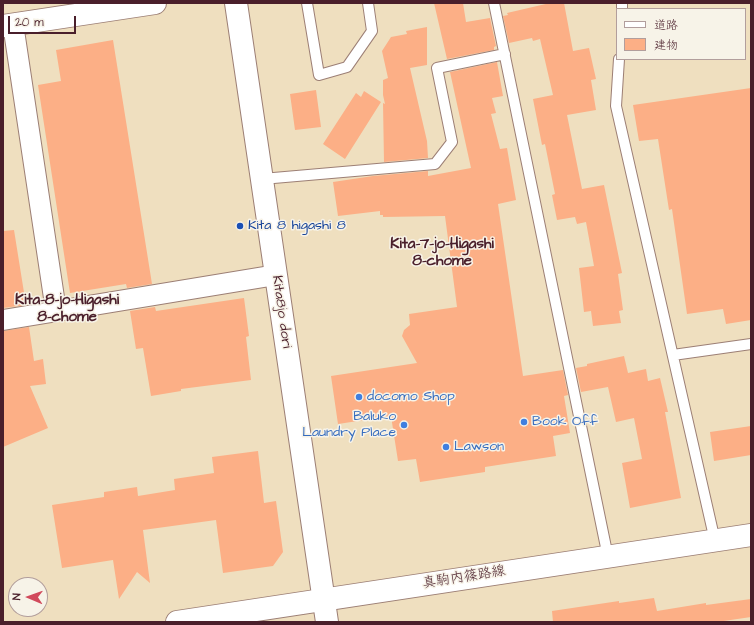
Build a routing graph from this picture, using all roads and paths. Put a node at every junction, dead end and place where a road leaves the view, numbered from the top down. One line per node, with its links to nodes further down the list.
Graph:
1 (155, 3): 6 (street)
2 (236, 3): 9 (street, Kita8jo dori)
3 (307, 3): 4 (lane)
4 (368, 3)
5 (494, 3): 7 (lane)
6 (8, 25): 11 (street)
7 (505, 54): 9 (lane); 17 (lane)
8 (619, 60): 14 (lane)
9 (262, 179): 10 (street, Kita8jo dori)
10 (276, 275): 11 (street); 18 (street, Kita8jo dori)
11 (56, 311): 12 (street)
12 (3, 320)
13 (751, 344): 14 (lane)
14 (673, 355): 16 (lane)
15 (751, 535): 16 (street, 真駒内篠路線)
16 (715, 541): 17 (street, 真駒内篠路線)
17 (608, 557): 18 (street, 真駒内篠路線)
18 (324, 600): 19 (street, 真駒内篠路線); 20 (street, Kita8jo dori)
19 (177, 622)
20 (327, 622)

